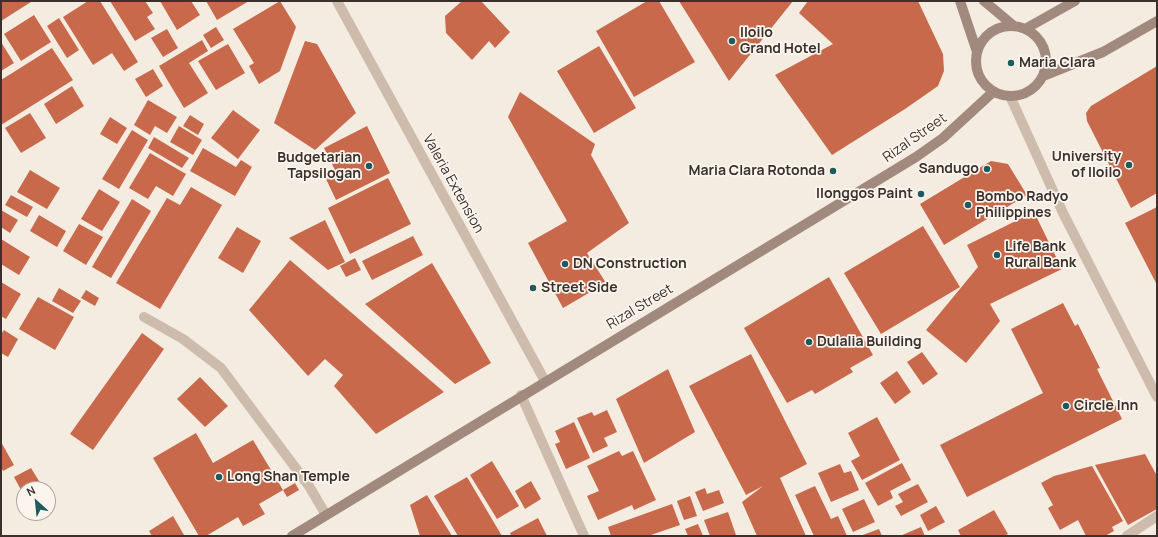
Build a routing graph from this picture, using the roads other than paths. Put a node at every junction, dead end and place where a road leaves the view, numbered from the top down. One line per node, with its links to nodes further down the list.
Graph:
1 (337, 1): 13 (street, Valeria Extension)
2 (960, 1): 8 (main road)
3 (984, 1): 6 (main road)
4 (1075, 1): 7 (main road)
5 (1157, 21): 9 (main road)
6 (1014, 26): 7 (main road); 8 (main road)
7 (1026, 29): 9 (main road)
8 (977, 52): 10 (main road)
9 (1043, 76): 11 (main road)
10 (993, 92): 11 (main road); 13 (main road, Rizal Street)
11 (1010, 96): 15 (street)
12 (144, 317): 16 (street)
13 (544, 381): 14 (main road, Rizal Street)
14 (522, 395): 16 (main road, Rizal Street); 19 (street)
15 (1157, 397)
16 (326, 515): 18 (main road, Rizal Street)
17 (1157, 516): 20 (street)
18 (292, 536)
19 (584, 536)
20 (1127, 536)

